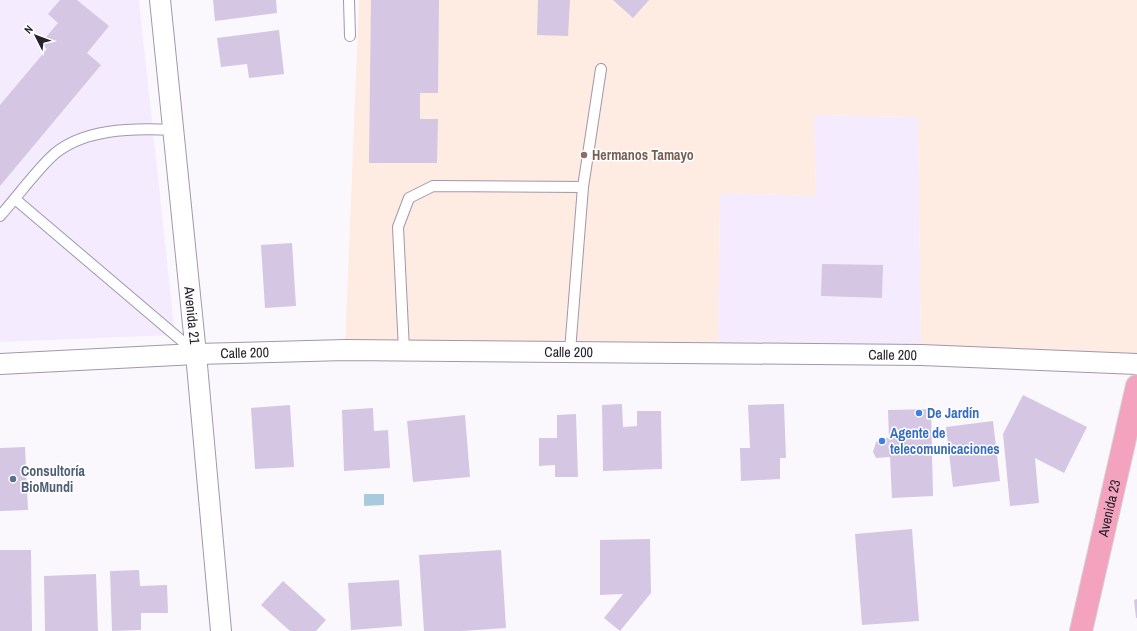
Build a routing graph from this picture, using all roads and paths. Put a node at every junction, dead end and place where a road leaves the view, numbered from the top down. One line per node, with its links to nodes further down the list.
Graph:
1 (160, 0): 5 (street, Avenida 21)
2 (349, 0): 3 (lane)
3 (350, 36)
4 (601, 69): 6 (lane)
5 (172, 130): 7 (lane); 11 (street, Avenida 21)
6 (583, 187): 9 (lane); 10 (lane)
7 (15, 199): 8 (lane); 11 (lane)
8 (0, 216)
9 (404, 350): 10 (street, Calle 200); 11 (street, Calle 200)
10 (570, 351): 13 (street, Calle 200)
11 (196, 354): 12 (street, Calle 200); 15 (street, Avenida 21)
12 (0, 364)
13 (1137, 364)
14 (1137, 386): 16 (main road, Avenida 23)
15 (222, 631)
16 (1081, 631)

